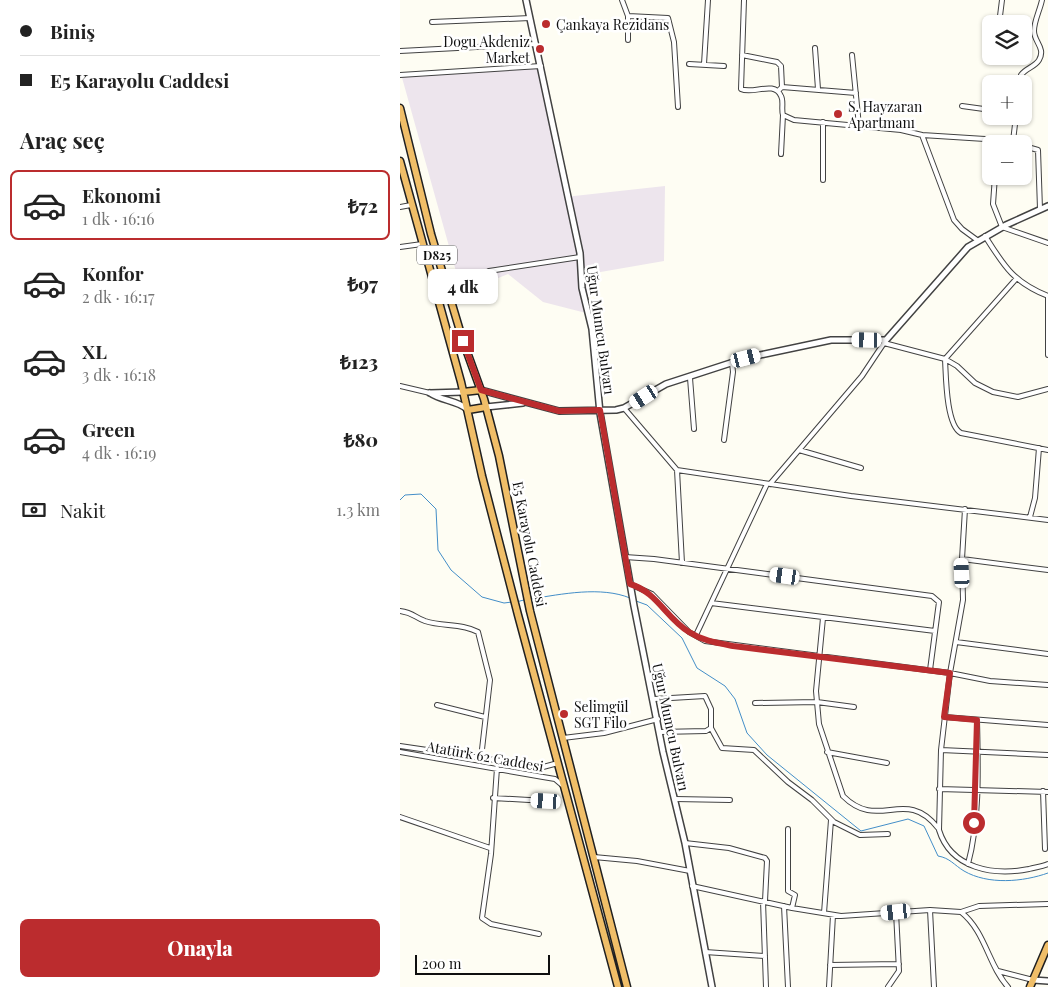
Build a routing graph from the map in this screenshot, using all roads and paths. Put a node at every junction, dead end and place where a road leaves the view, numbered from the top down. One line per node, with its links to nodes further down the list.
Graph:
1 (526, 0): 9 (street, Uğur Mumcu Bulvarı)
2 (622, 0): 8 (street)
3 (708, 0): 18 (street)
4 (744, 0): 15 (street)
5 (1002, 0): 7 (street)
6 (1042, 0): 22 (street)
7 (1000, 15)
8 (628, 16): 11 (street); 28 (street)
9 (530, 18): 10 (street); 12 (street, Uğur Mumcu Bulvarı)
10 (432, 22)
11 (628, 40)
12 (536, 44): 14 (street); 19 (street, Uğur Mumcu Bulvarı)
13 (815, 48): 24 (street)
14 (400, 52)
15 (742, 55): 23 (street); 25 (street)
16 (852, 55): 26 (street)
17 (689, 64): 18 (street)
18 (704, 64): 20 (street)
19 (541, 66): 21 (street); 51 (street, Uğur Mumcu Bulvarı)
20 (724, 66)
21 (400, 75)
22 (1021, 75)
23 (782, 87): 24 (street); 25 (street)
24 (818, 90): 26 (street)
25 (778, 91): 31 (street)
26 (856, 93): 33 (street)
27 (962, 106): 30 (street)
28 (678, 107)
29 (400, 108): 54 (highway, E5 Karayolu Caddesi / D825)
30 (982, 109)
31 (783, 115): 32 (street); 37 (street)
32 (823, 122): 33 (street); 39 (street)
33 (859, 126): 34 (street)
34 (922, 135): 35 (street); 47 (street)
35 (982, 139)
36 (1032, 148): 44 (street)
37 (781, 154)
38 (400, 161): 41 (highway, E5 Karayolu Caddesi / D825)
39 (824, 180)
40 (994, 185): 45 (street)
41 (411, 205): 43 (street); 49 (highway, E5 Karayolu Caddesi / D825)
42 (1048, 206): 44 (street)
43 (400, 207)
44 (1040, 209): 45 (street)
45 (1002, 227): 46 (street); 48 (street)
46 (985, 236): 47 (street); 52 (street)
47 (977, 240): 55 (street)
48 (1048, 243)
49 (422, 244): 50 (street); 63 (highway, E5 Karayolu Caddesi / D825)
50 (400, 247)
51 (580, 257): 54 (street); 69 (street, Uğur Mumcu Bulvarı)
52 (1016, 280): 53 (street); 57 (street)
53 (1048, 296): 56 (street)
54 (451, 300): 62 (highway, E5 Karayolu Caddesi / D825)
55 (885, 342): 57 (street); 58 (street); 73 (street)
56 (1048, 355)
57 (945, 359): 61 (street); 72 (street)
58 (732, 362): 59 (street); 71 (street)
59 (690, 378): 67 (street); 70 (street)
60 (400, 386): 64 (street)
61 (1048, 389)
62 (481, 390): 63 (highway); 65 (street); 66 (highway, E5 Karayolu Caddesi / D825)
63 (463, 392): 64 (street); 68 (highway, E5 Karayolu Caddesi / D825)
64 (430, 393): 68 (street)
65 (536, 404): 66 (street); 69 (street)
66 (486, 408): 68 (highway); 110 (highway, E5 Karayolu Caddesi / D825)
67 (624, 408): 69 (street); 76 (street)
68 (468, 410): 118 (highway, E5 Karayolu Caddesi / D825)
69 (600, 410): 81 (street, Uğur Mumcu Bulvarı)
70 (694, 429)
71 (724, 440)
72 (1040, 448): 74 (street); 79 (street)
73 (799, 450): 75 (street); 77 (street)
74 (1048, 450)
75 (861, 468)
76 (677, 470): 77 (street); 83 (street)
77 (768, 484): 78 (street); 84 (street)
78 (965, 510): 79 (street); 82 (street)
79 (1030, 517): 80 (street)
80 (1048, 520)
81 (625, 557): 83 (street); 86 (street, Uğur Mumcu Bulvarı)
82 (962, 559): 85 (street); 92 (street)
83 (682, 563): 84 (street)
84 (727, 570): 87 (street); 90 (street)
85 (1048, 570)
86 (630, 584): 91 (street); 98 (street, Uğur Mumcu Bulvarı)
87 (711, 603): 89 (street); 91 (street)
88 (400, 611): 103 (street)
89 (823, 618): 90 (street); 94 (street)
90 (935, 631): 95 (street)
91 (696, 635): 94 (street)
92 (956, 642): 93 (street); 96 (street)
93 (1048, 654)
94 (818, 656): 95 (street); 99 (street)
95 (930, 670): 96 (street)
96 (950, 673): 97 (street); 104 (street)
97 (1048, 685)
98 (654, 699): 105 (street, Uğur Mumcu Bulvarı); 108 (street)
99 (817, 702): 100 (street); 102 (street); 114 (street)
100 (755, 703)
101 (437, 705): 103 (street)
102 (854, 707)
103 (485, 717): 117 (street)
104 (944, 717): 106 (street); 112 (street)
105 (658, 719): 109 (street, Uğur Mumcu Bulvarı); 110 (street)
106 (977, 720): 107 (street); 115 (street)
107 (1048, 725)
108 (711, 728): 109 (street); 130 (street)
109 (660, 732): 126 (street, Uğur Mumcu Bulvarı)
110 (563, 738): 137 (highway, E5 Karayolu Caddesi / D825)
111 (400, 746): 117 (street, Atatürk 62 Caddesi)
112 (941, 750): 115 (street); 122 (street)
113 (400, 752): 120 (street, Atatürk 62 Caddesi)
114 (827, 752): 119 (street); 132 (street)
115 (978, 752): 116 (street); 123 (street)
116 (1048, 755)
117 (481, 758): 118 (street, Atatürk 62 Caddesi)
118 (558, 763): 121 (highway, E5 Karayolu Caddesi / D825)
119 (887, 763)
120 (497, 768): 121 (street, Atatürk 62 Caddesi); 125 (street)
121 (564, 786): 160 (highway, E5 Karayolu Caddesi / D825)
122 (939, 789): 123 (street); 132 (street)
123 (976, 789): 124 (street); 138 (street)
124 (1046, 792): 136 (street)
125 (493, 798): 128 (street); 135 (street)
126 (675, 799): 127 (street); 134 (street, Uğur Mumcu Bulvarı)
127 (730, 800)
128 (546, 801)
129 (400, 817): 135 (street)
130 (831, 820): 133 (street); 149 (street)
131 (788, 829): 145 (street)
132 (939, 830): 138 (street)
133 (888, 834)
134 (685, 843): 140 (street, Uğur Mumcu Bulvarı); 142 (street)
135 (490, 848): 151 (street)
136 (1045, 849)
137 (594, 857): 140 (street); 161 (highway, E5 Karayolu Caddesi / D825)
138 (968, 864): 139 (street)
139 (1048, 864)
140 (690, 871): 141 (street, Uğur Mumcu Bulvarı)
141 (692, 886): 142 (street); 153 (street, Uğur Mumcu Bulvarı)
142 (764, 901): 144 (street); 154 (street)
143 (1048, 904): 148 (street)
144 (784, 906): 145 (street); 164 (street)
145 (792, 908): 149 (street)
146 (930, 910): 147 (street); 148 (street); 167 (street)
147 (896, 912): 150 (street); 155 (street)
148 (961, 912): 157 (street)
149 (824, 913): 150 (street)
150 (832, 915): 156 (street)
151 (539, 934)
152 (1048, 945): 159 (highway)
153 (705, 952): 154 (street); 162 (street, Uğur Mumcu Bulvarı)
154 (765, 956): 163 (street)
155 (899, 964): 156 (street); 166 (street)
156 (830, 965): 165 (street)
157 (998, 970): 159 (street); 168 (street)
158 (1048, 982): 159 (street)
159 (1032, 984)
160 (618, 987)
161 (627, 987)
162 (712, 987)
163 (766, 987)
164 (788, 987)
165 (829, 987)
166 (888, 987)
167 (934, 987)
168 (1008, 987)

